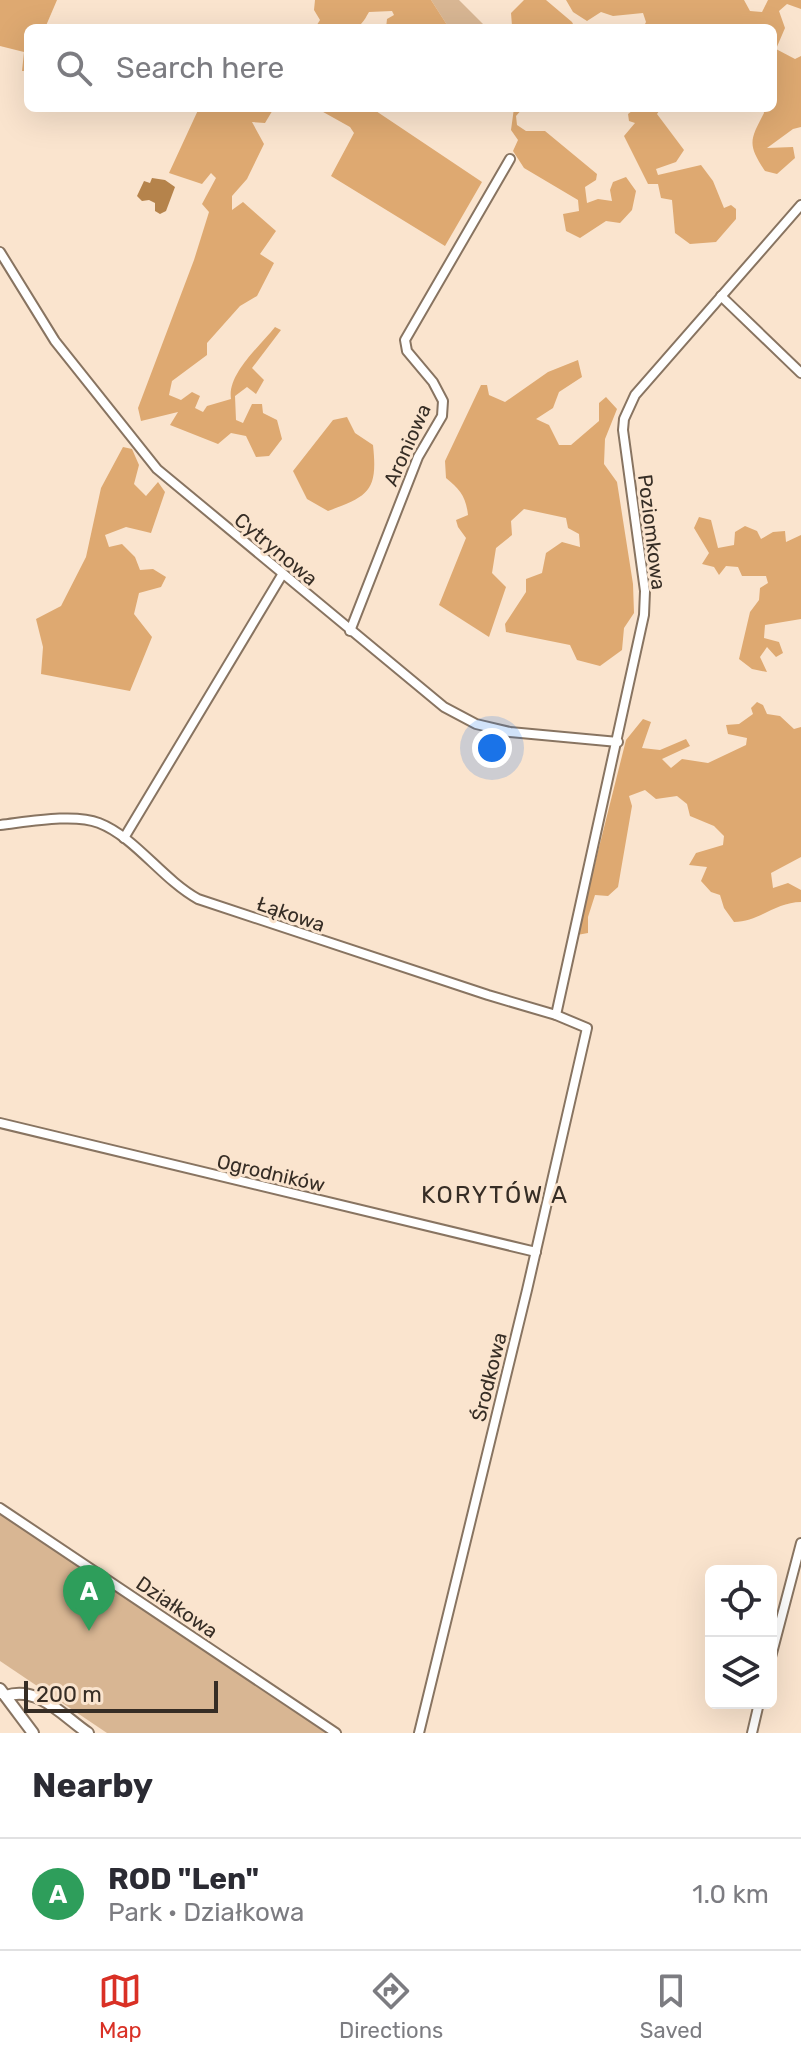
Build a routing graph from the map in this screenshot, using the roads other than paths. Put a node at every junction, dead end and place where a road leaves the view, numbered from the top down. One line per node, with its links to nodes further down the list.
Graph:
1 (510, 159): 7 (street, Aroniowa)
2 (801, 205): 4 (street, Poziomkowa)
3 (0, 252): 6 (street, Cytrynowa)
4 (721, 296): 5 (street); 8 (street, Poziomkowa)
5 (801, 373)
6 (282, 575): 7 (street, Cytrynowa); 10 (street)
7 (350, 631): 8 (street, Cytrynowa)
8 (618, 742): 11 (street, Poziomkowa)
9 (0, 825): 10 (street, Łąkowa)
10 (124, 838): 11 (street, Łąkowa)
11 (556, 1015): 12 (street, Łąkowa)
12 (587, 1028): 14 (street, Środkowa)
13 (0, 1123): 14 (street, Ogrodników)
14 (536, 1252): 23 (street, Środkowa)
15 (0, 1508): 22 (street, Działkowa)
16 (801, 1543): 17 (street)
17 (776, 1637)
18 (3, 1692): 20 (street); 21 (street)
19 (758, 1709): 24 (street)
20 (33, 1733)
21 (88, 1733)
22 (336, 1733)
23 (419, 1733)
24 (752, 1733)

